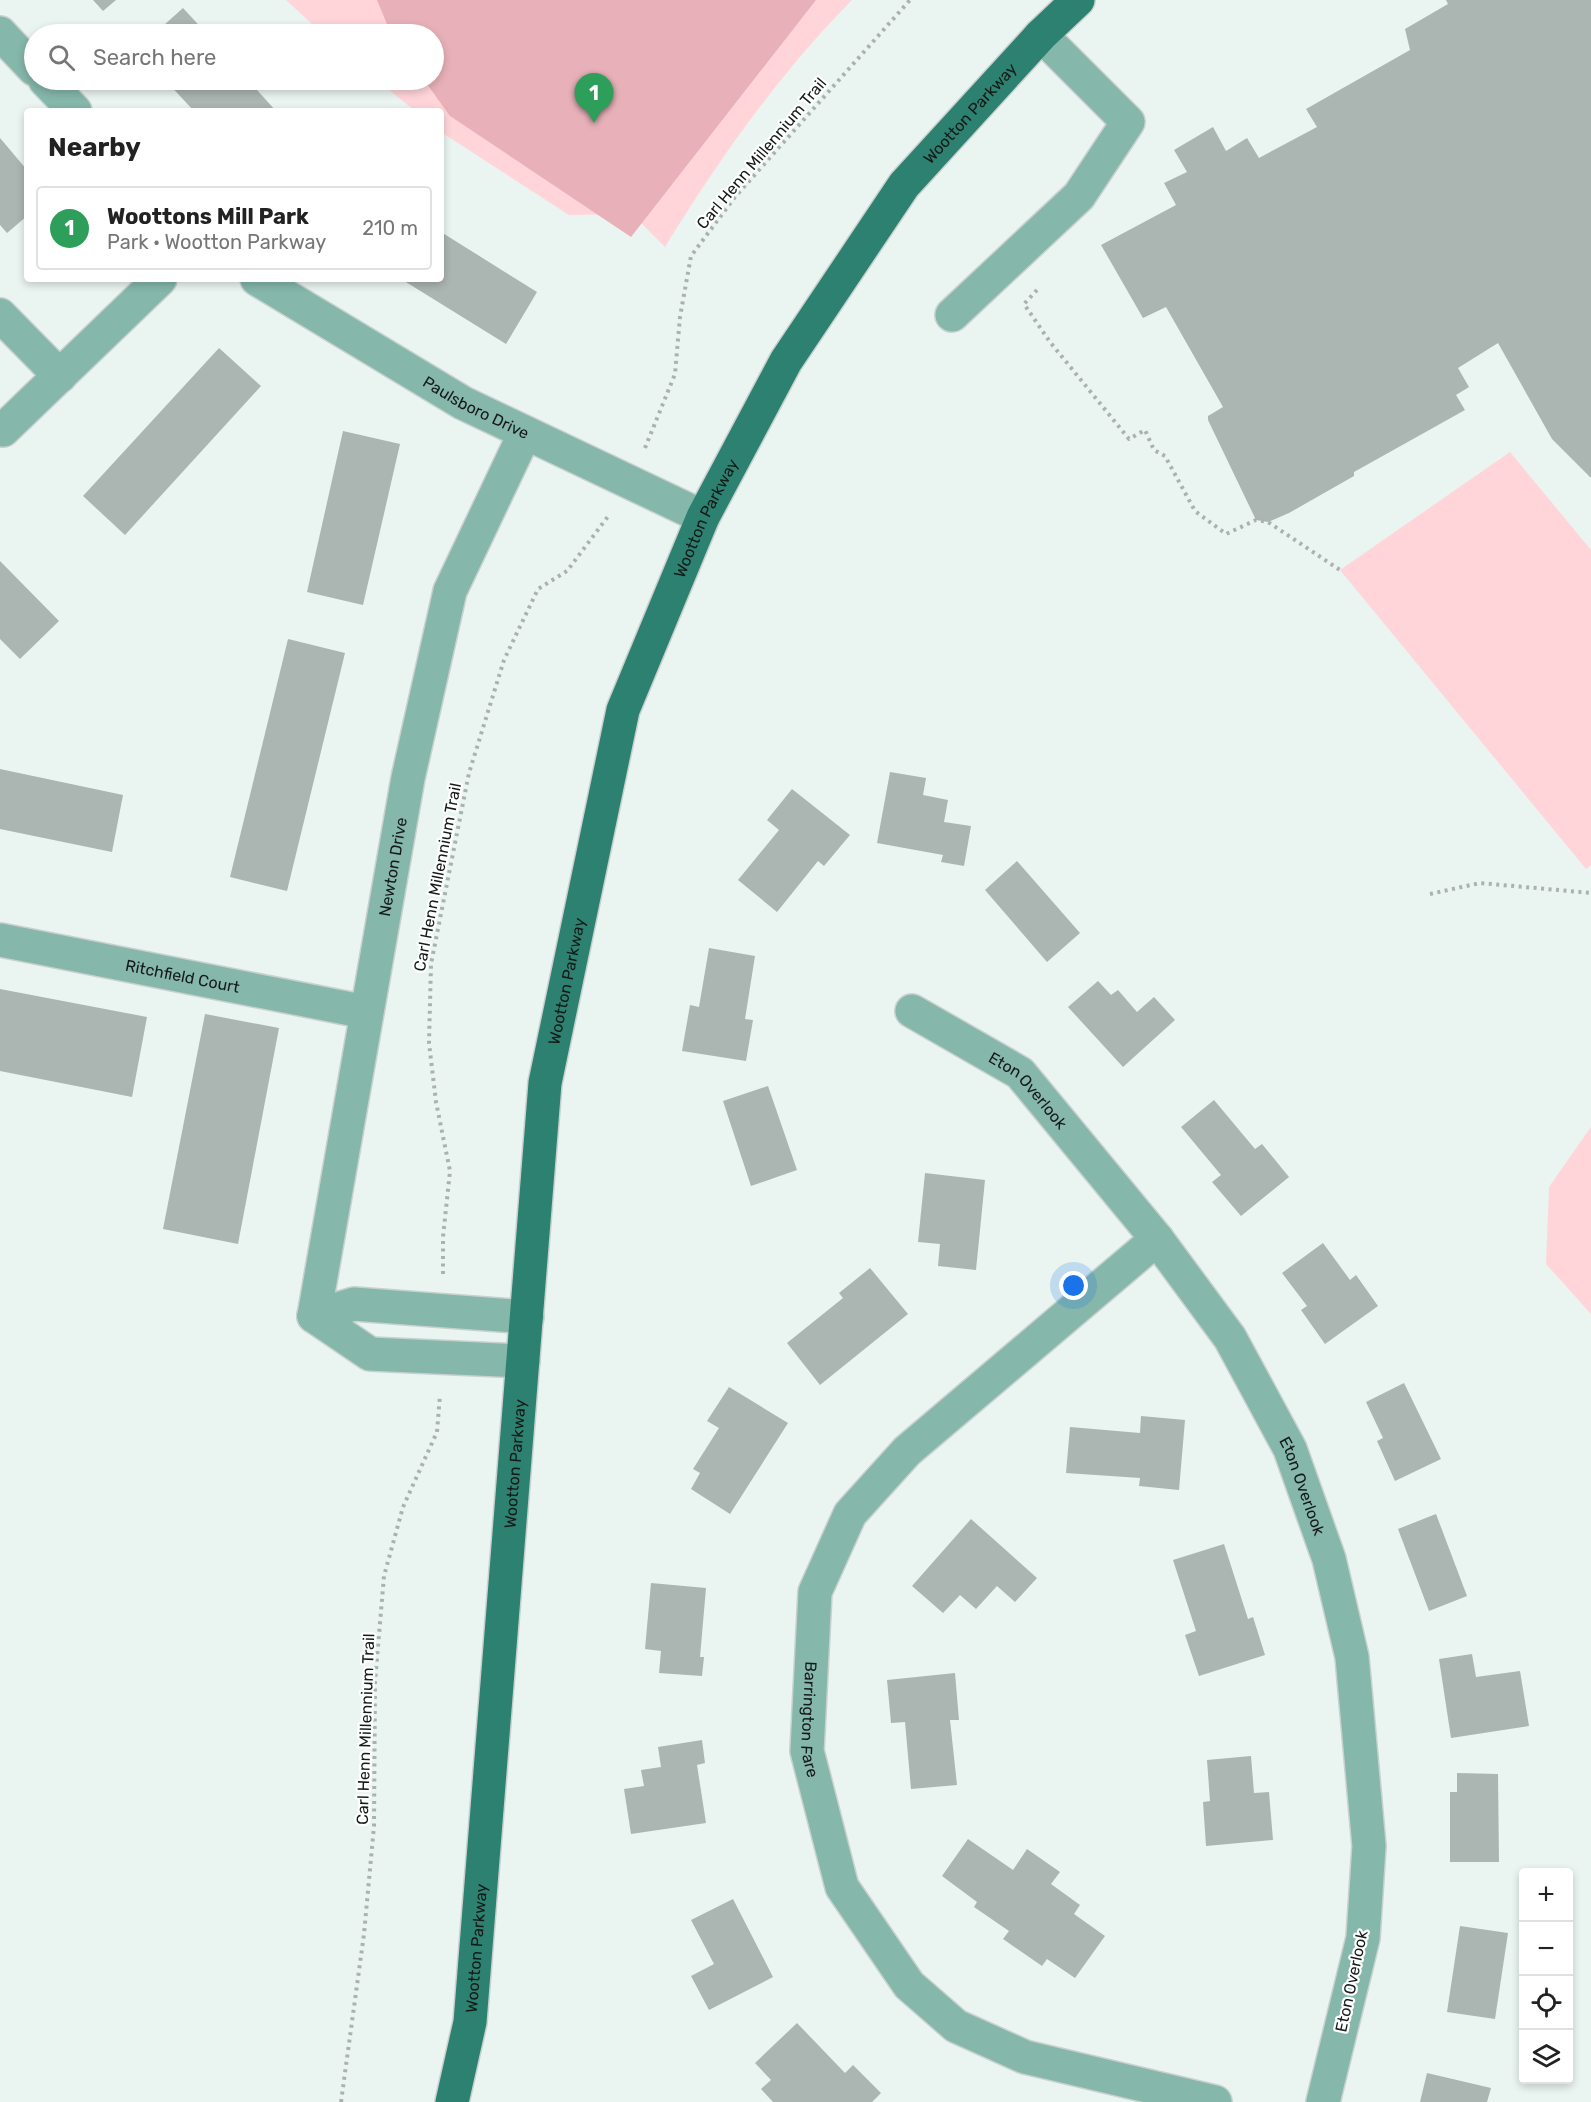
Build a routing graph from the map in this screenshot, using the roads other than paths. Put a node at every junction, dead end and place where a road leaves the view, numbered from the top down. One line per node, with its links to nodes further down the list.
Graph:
1 (1078, 0): 3 (main road, Wootton Parkway)
2 (0, 33): 4 (street)
3 (1041, 35): 10 (street); 14 (main road, Wootton Parkway)
4 (24, 58)
5 (55, 90): 6 (street)
6 (72, 108)
7 (157, 282): 11 (street)
8 (262, 282): 13 (street, Paulsboro Drive)
9 (0, 315): 11 (street)
10 (952, 315)
11 (60, 376): 12 (street)
12 (0, 427)
13 (525, 433): 14 (street, Paulsboro Drive); 17 (street, Newton Drive)
14 (703, 517): 20 (main road, Wootton Parkway)
15 (0, 939): 17 (street, Ritchfield Court)
16 (912, 1011): 18 (street, Eton Overlook)
17 (366, 1012): 19 (street, Newton Drive)
18 (1157, 1239): 23 (street, Barrington Fare); 24 (street, Eton Overlook)
19 (314, 1316): 20 (street); 21 (street)
20 (527, 1317): 21 (main road, Wootton Parkway)
21 (523, 1361): 22 (main road, Wootton Parkway)
22 (452, 2102)
23 (1215, 2102)
24 (1323, 2102)

